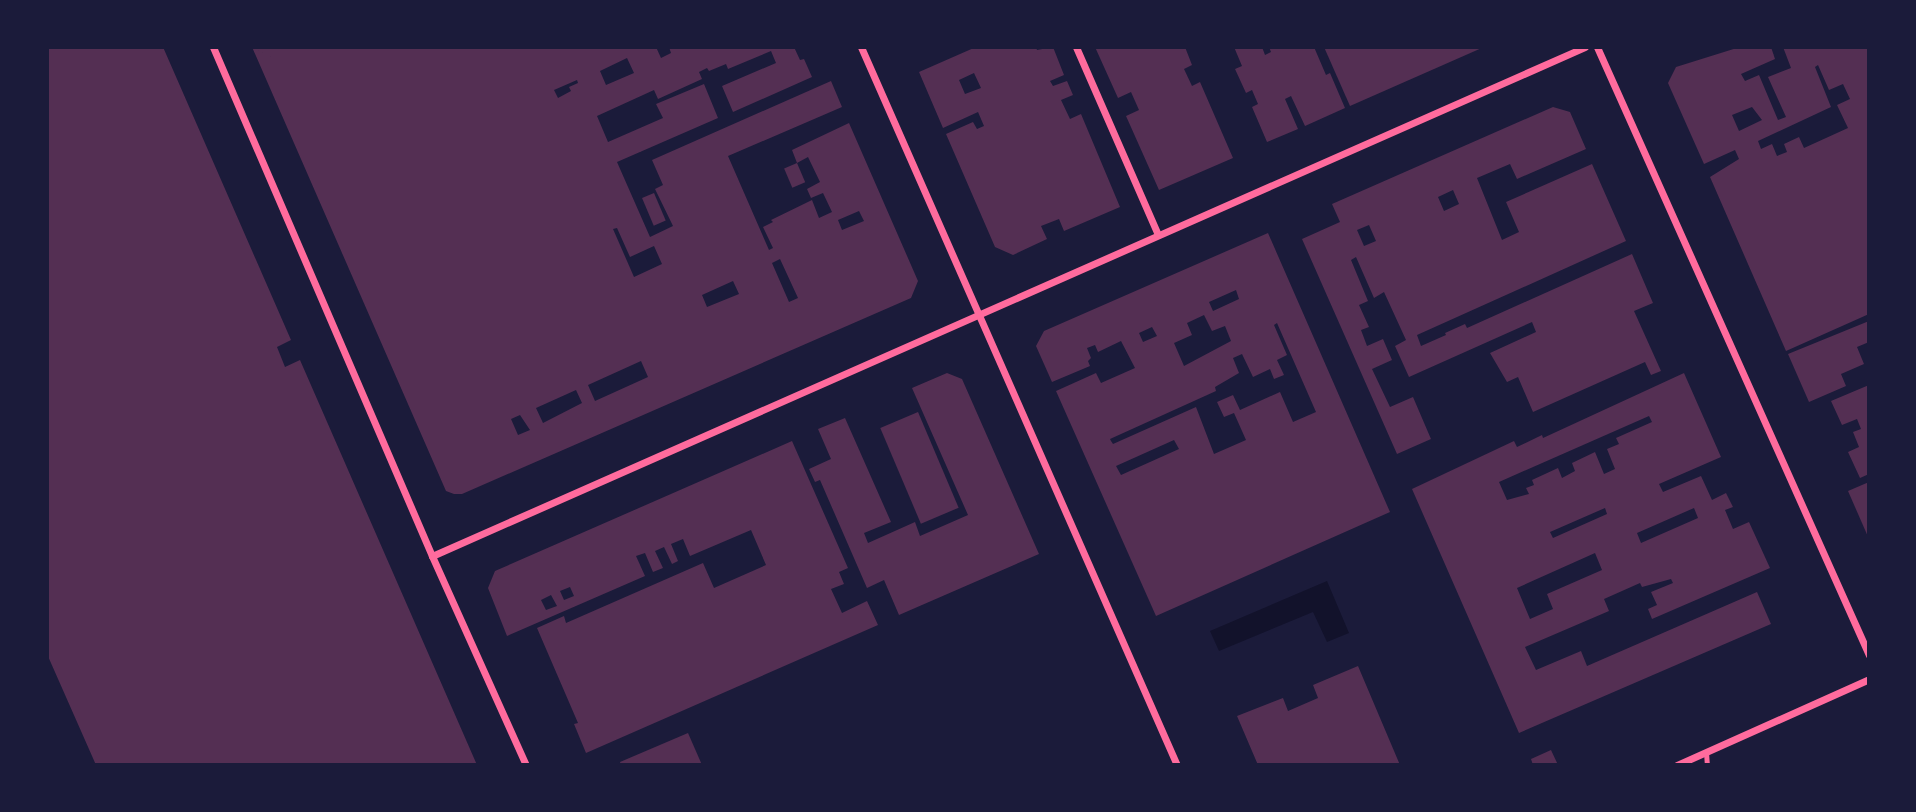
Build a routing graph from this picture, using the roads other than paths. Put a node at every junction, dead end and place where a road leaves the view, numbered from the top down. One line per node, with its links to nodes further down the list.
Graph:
1 (213, 47): 8 (street)
2 (860, 47): 7 (street)
3 (1076, 47): 6 (street)
4 (1585, 47): 6 (street)
5 (1597, 47): 9 (street)
6 (1158, 235): 7 (street)
7 (976, 314): 8 (street); 13 (street)
8 (432, 555): 12 (street)
9 (1869, 654)
10 (1869, 679): 11 (street)
11 (1706, 752): 14 (street); 15 (lane)
12 (526, 765)
13 (1177, 765)
14 (1677, 765)
15 (1707, 765)

